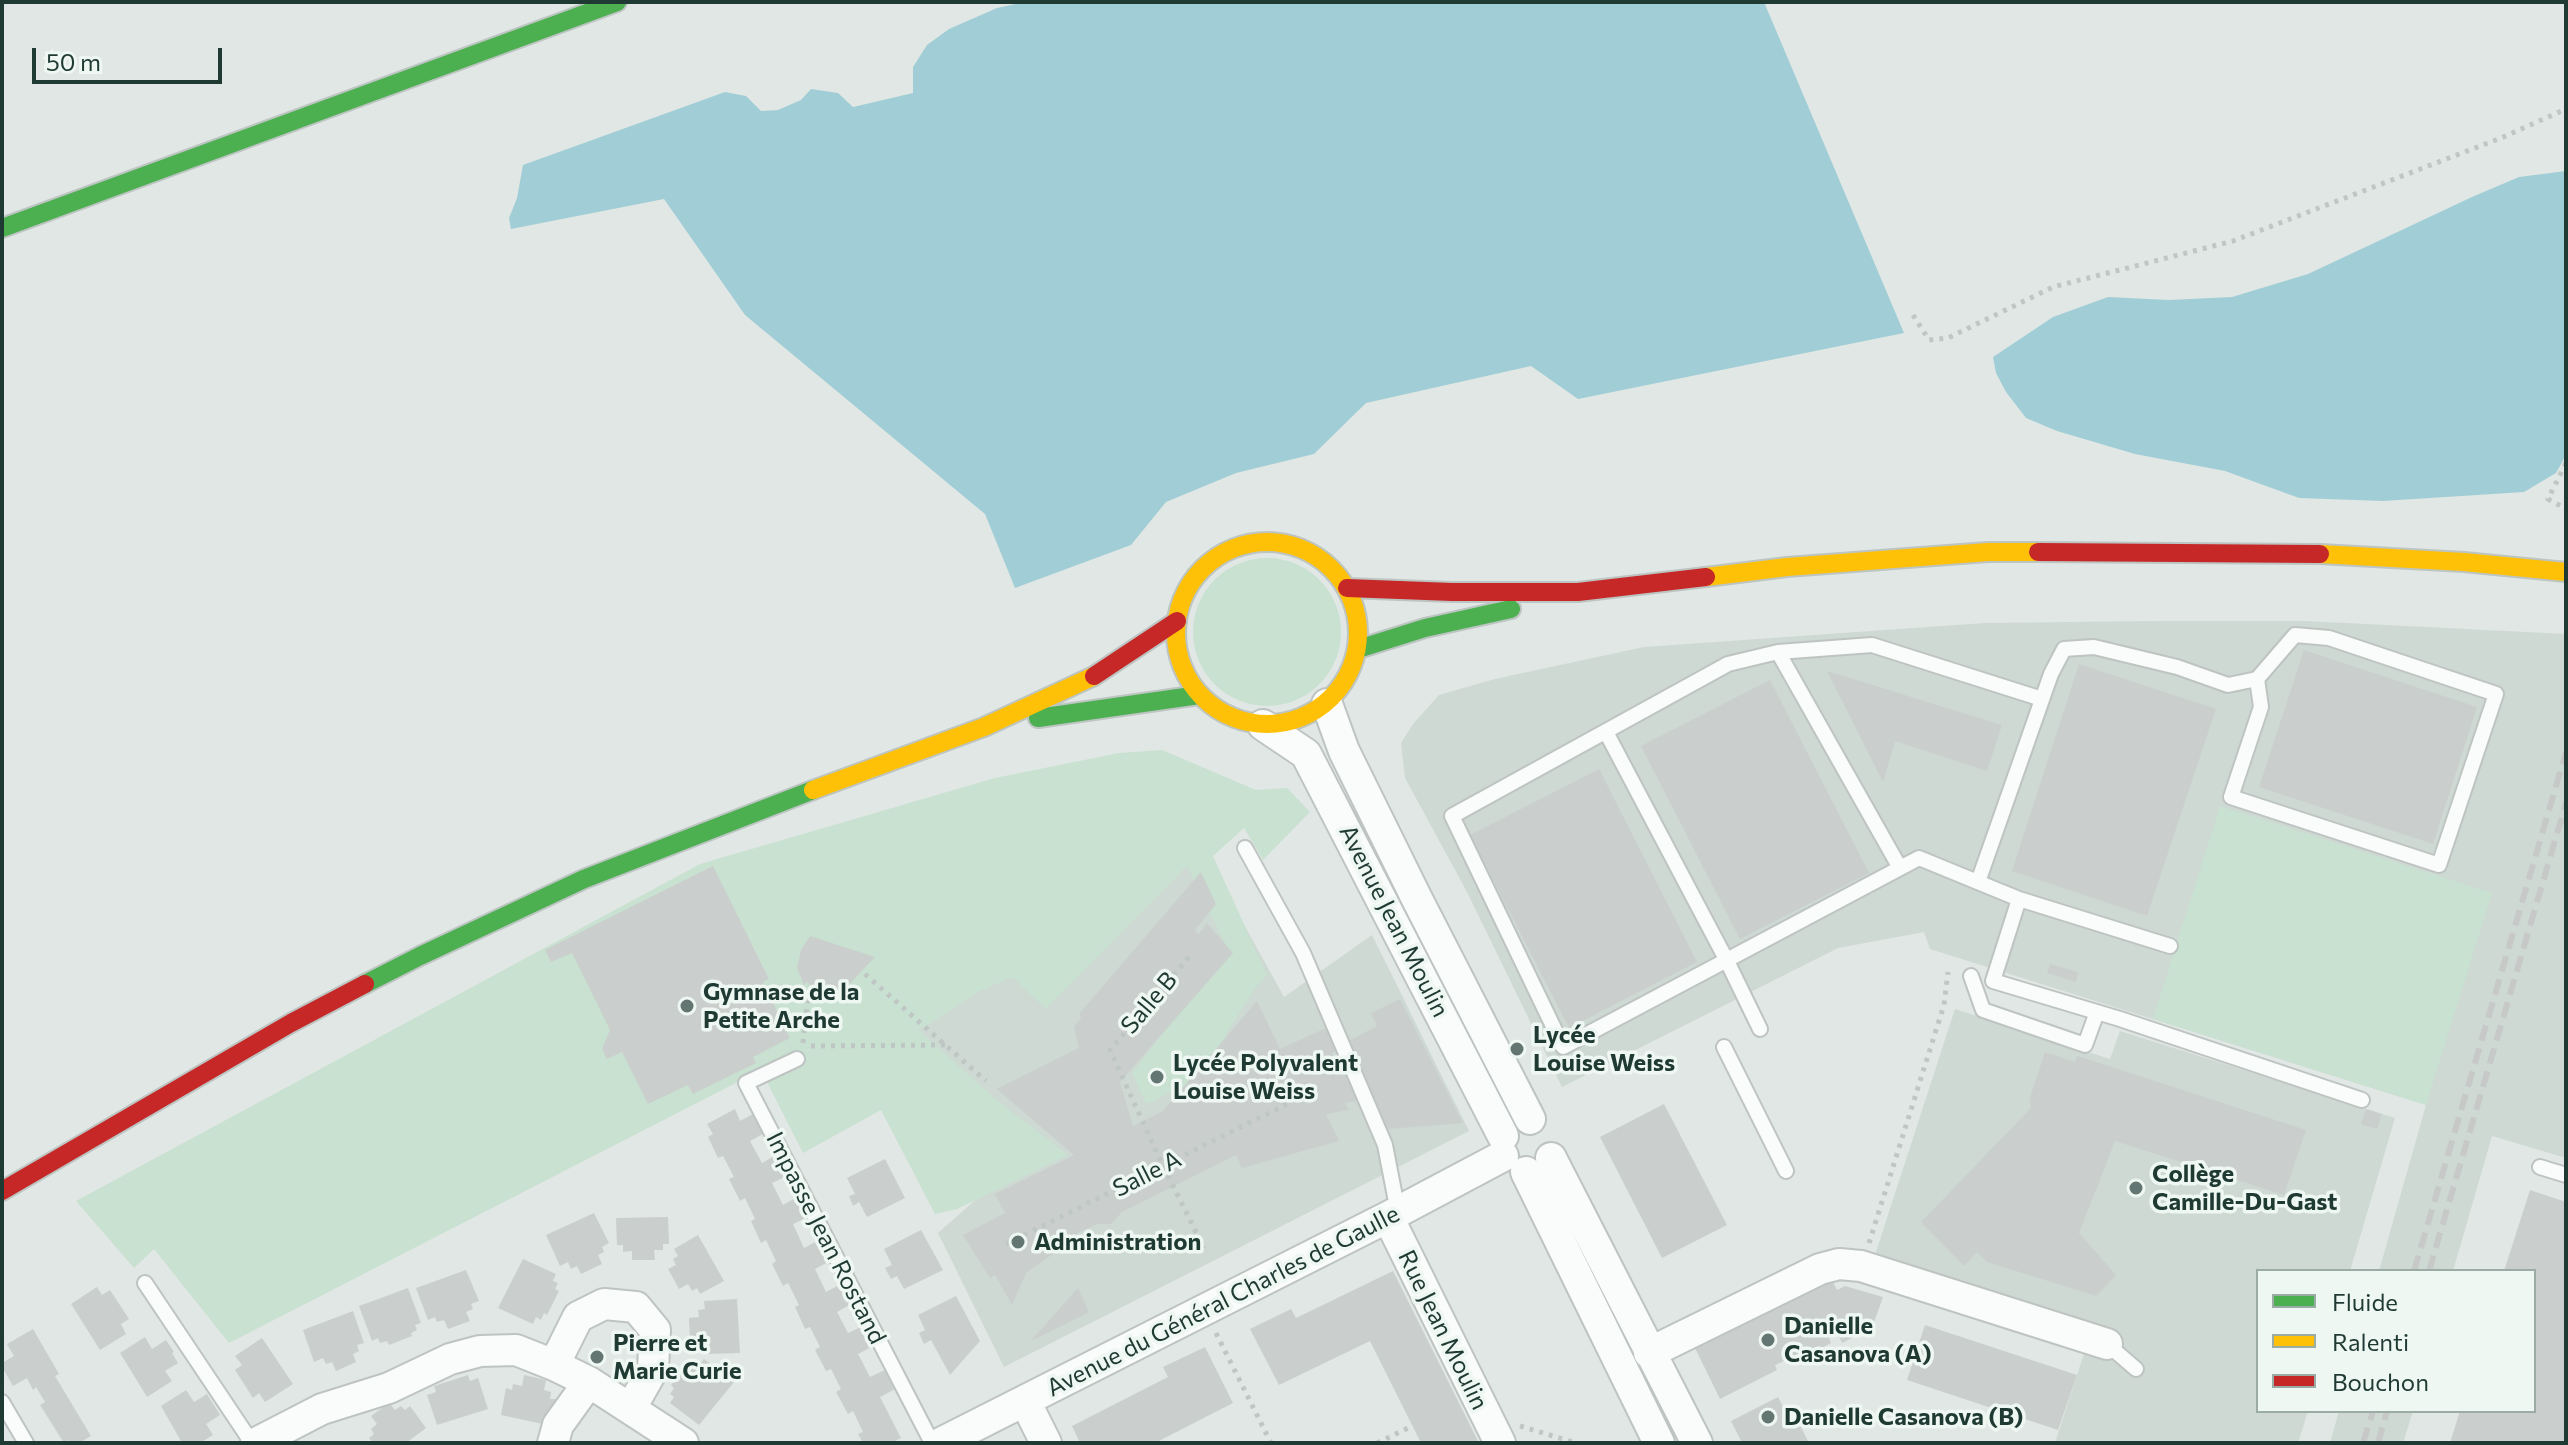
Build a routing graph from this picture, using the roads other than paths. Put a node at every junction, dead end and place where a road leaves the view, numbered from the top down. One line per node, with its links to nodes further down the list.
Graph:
1 (617, 2): 2 (main road)
2 (2, 228)
3 (2566, 572): 5 (main road)
4 (1347, 588): 5 (main road); 6 (main road); 7 (main road)
5 (1578, 592): 7 (main road)
6 (1177, 621): 10 (main road); 14 (main road)
7 (1358, 649): 12 (main road)
8 (1778, 652): 11 (lane); 15 (lane); 17 (lane)
9 (2257, 679): 9 (lane); 11 (lane)
10 (1199, 695): 13 (main road); 14 (main road)
11 (2042, 699): 18 (lane)
12 (1327, 704): 13 (main road); 28 (street, Avenue Jean Moulin)
13 (1263, 725): 29 (street, Avenue Jean Moulin)
14 (984, 727): 33 (main road)
15 (1606, 732): 21 (lane); 21 (lane)
16 (1245, 848): 34 (lane)
17 (1900, 868): 18 (lane); 21 (lane)
18 (1978, 882): 19 (lane)
19 (2019, 899): 20 (lane); 23 (lane)
20 (2170, 946)
21 (1727, 961): 24 (lane)
22 (1971, 976): 23 (lane)
23 (2097, 1012): 27 (lane)
24 (1760, 1029)
25 (1724, 1047): 31 (lane)
26 (800, 1052): 49 (lane, Impasse Jean Rostand)
27 (2362, 1100)
28 (1530, 1119): 29 (street, Avenue du Général Charles de Gaulle); 29 (street)
29 (1521, 1156): 34 (street, Avenue du Général Charles de Gaulle); 37 (street, Avenue Jean Moulin); 52 (street, Avenue Jean Moulin)
30 (2540, 1167): 32 (lane)
31 (1786, 1171)
32 (2566, 1175)
33 (2, 1191)
34 (1393, 1215): 41 (street, Avenue du Général Charles de Gaulle); 44 (street, Rue Jean Moulin)
35 (145, 1283): 46 (lane)
36 (2107, 1344): 37 (street); 39 (lane)
37 (1649, 1353): 53 (street, Avenue Jean Moulin)
38 (554, 1365): 40 (street); 43 (street); 46 (street)
39 (2136, 1369)
40 (589, 1382): 43 (street); 47 (street)
41 (1025, 1401): 50 (street, Avenue du Général Charles de Gaulle); 51 (street)
42 (2, 1402): 45 (lane)
43 (631, 1408): 48 (street)
44 (1508, 1434)
45 (26, 1443)
46 (254, 1443)
47 (553, 1443)
48 (683, 1443)
49 (932, 1443)
50 (941, 1443)
51 (1046, 1443)
52 (1659, 1443)
53 (1697, 1443)

